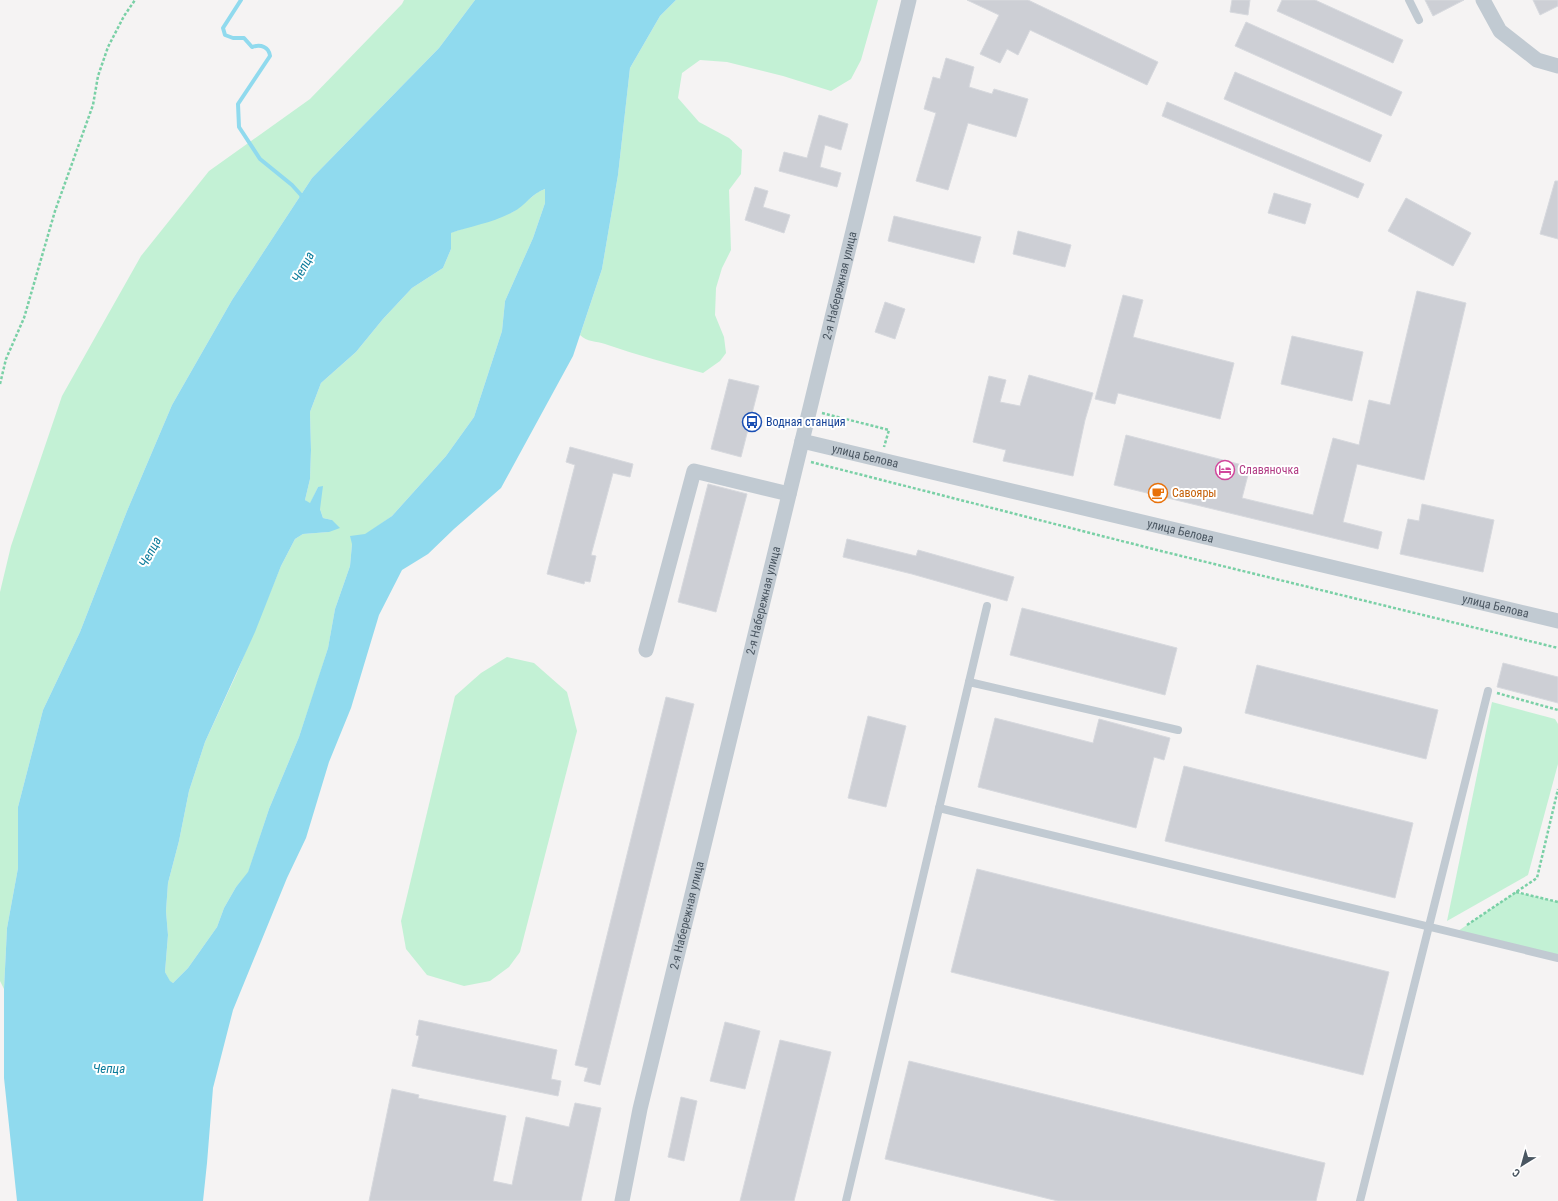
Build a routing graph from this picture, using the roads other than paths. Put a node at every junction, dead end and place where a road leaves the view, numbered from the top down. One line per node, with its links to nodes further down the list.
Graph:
1 (909, 0): 6 (street, 2-я Набережная улица)
2 (1409, 0): 4 (lane)
3 (1483, 0): 5 (street)
4 (1419, 20)
5 (1558, 66)
6 (802, 441): 7 (street, 2-я Набережная улица); 9 (street, улица Белова)
7 (789, 494): 10 (street); 17 (street, 2-я Набережная улица)
8 (987, 606): 11 (lane)
9 (1558, 621)
10 (646, 650)
11 (969, 682): 13 (lane); 14 (lane)
12 (1488, 691): 15 (lane)
13 (1178, 730)
14 (939, 808): 15 (lane); 18 (lane)
15 (1429, 926): 16 (lane); 19 (lane)
16 (1558, 958)
17 (622, 1201)
18 (846, 1201)
19 (1360, 1201)

